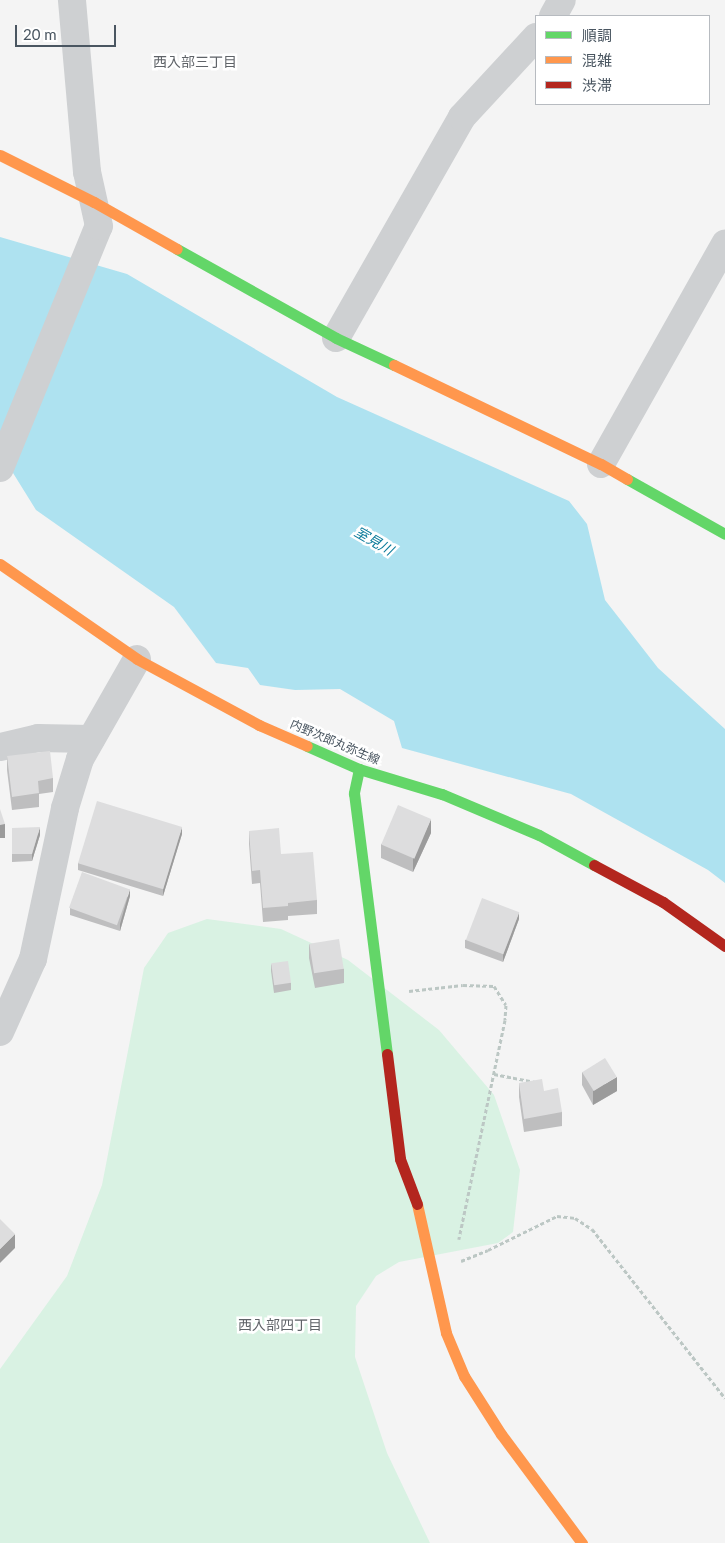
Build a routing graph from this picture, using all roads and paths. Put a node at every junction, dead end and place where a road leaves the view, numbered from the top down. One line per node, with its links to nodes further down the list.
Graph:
1 (72, 0): 6 (street)
2 (562, 0): 3 (street)
3 (554, 15)
4 (535, 38): 8 (street)
5 (0, 154): 6 (street)
6 (96, 214): 8 (street); 10 (street)
7 (721, 260): 9 (street)
8 (336, 338): 9 (street)
9 (601, 464): 11 (street)
10 (0, 468)
11 (725, 534)
12 (0, 564): 13 (street, 内野次郎丸弥生線)
13 (137, 658): 14 (street); 16 (street, 内野次郎丸弥生線)
14 (91, 739): 15 (street); 19 (street)
15 (0, 747)
16 (359, 769): 17 (street, 内野次郎丸弥生線); 18 (street)
17 (725, 946)
18 (379, 994): 20 (path); 23 (street)
19 (0, 1032)
20 (494, 1074): 21 (path); 22 (path)
21 (541, 1083)
22 (454, 1264): 23 (path); 24 (path)
23 (433, 1274): 25 (street)
24 (725, 1398)
25 (582, 1543)

